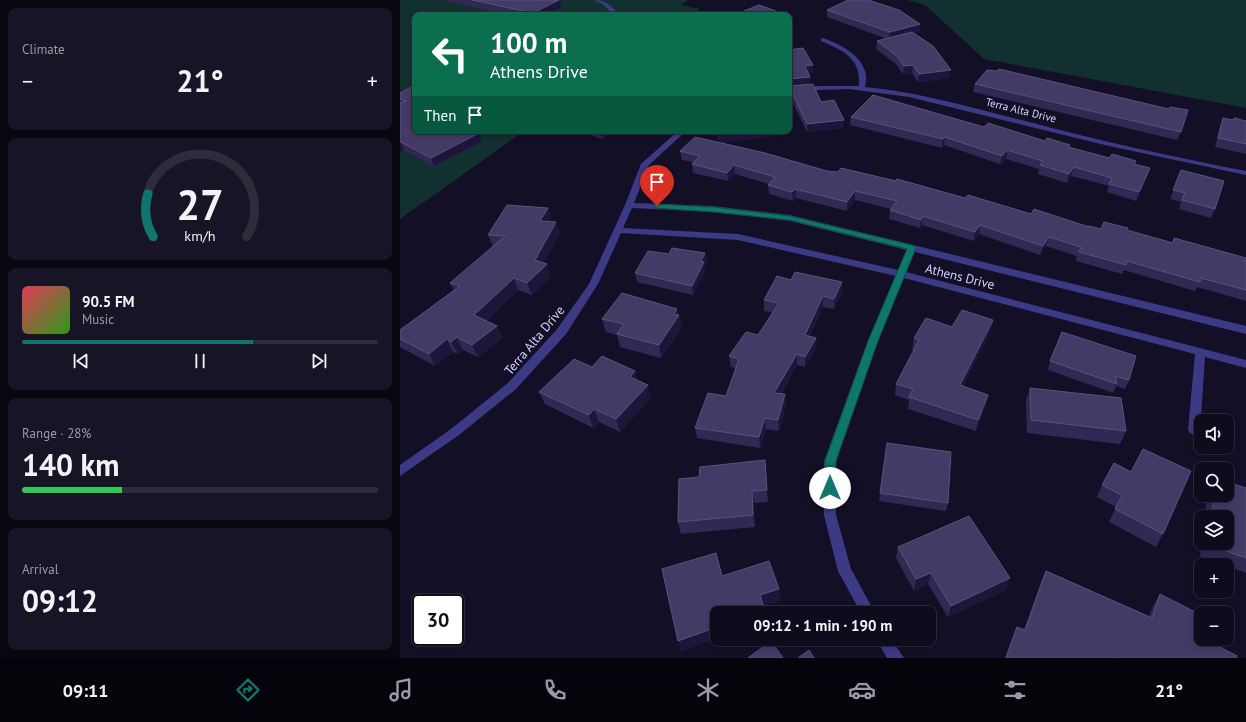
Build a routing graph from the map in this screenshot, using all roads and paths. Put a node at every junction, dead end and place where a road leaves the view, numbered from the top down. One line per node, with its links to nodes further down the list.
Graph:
1 (597, 0): 2 (street)
2 (613, 12)
3 (823, 40): 4 (street)
4 (862, 88): 5 (street, Terra Alta Drive); 7 (street, Terra Alta Drive)
5 (792, 91)
6 (679, 134): 8 (street, Terra Alta Drive)
7 (1246, 173)
8 (629, 205): 9 (street, Terra Alta Drive); 10 (street, Athens Drive)
9 (616, 230): 11 (street, Athens Drive); 16 (street, Terra Alta Drive)
10 (912, 248): 11 (street); 12 (street, Athens Drive)
11 (901, 274): 13 (street, Athens Drive); 17 (street)
12 (1246, 330)
13 (1200, 352): 14 (street, Athens Drive); 15 (street)
14 (1246, 364)
15 (1195, 414)
16 (400, 471)
17 (864, 606)
18 (887, 646): 19 (street)
19 (897, 658)

